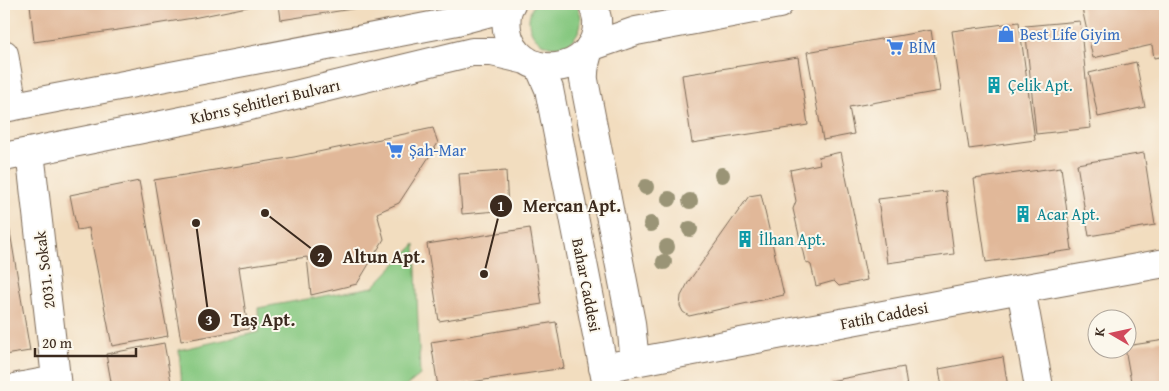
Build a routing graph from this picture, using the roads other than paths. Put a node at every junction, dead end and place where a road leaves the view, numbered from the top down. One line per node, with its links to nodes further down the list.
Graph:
1 (593, 4): 4 (street)
2 (779, 4): 4 (street)
3 (510, 5): 6 (street, Bahar Caddesi); 7 (street)
4 (590, 46): 6 (street, Kıbrıs Şehitleri Bulvarı); 12 (street)
5 (4, 54): 7 (street)
6 (533, 63): 8 (street, Kıbrıs Şehitleri Bulvarı); 13 (street, Bahar Caddesi)
7 (8, 107)
8 (30, 152): 9 (street, Kıbrıs Şehitleri Bulvarı); 14 (street, 2031. Sokak)
9 (4, 157)
10 (1165, 263): 11 (street, Fatih Caddesi)
11 (1021, 289): 12 (street, Fatih Caddesi); 16 (street)
12 (636, 362): 13 (street, Fatih Caddesi)
13 (605, 378)
14 (57, 383): 15 (street)
15 (18, 387)
16 (1040, 387)

